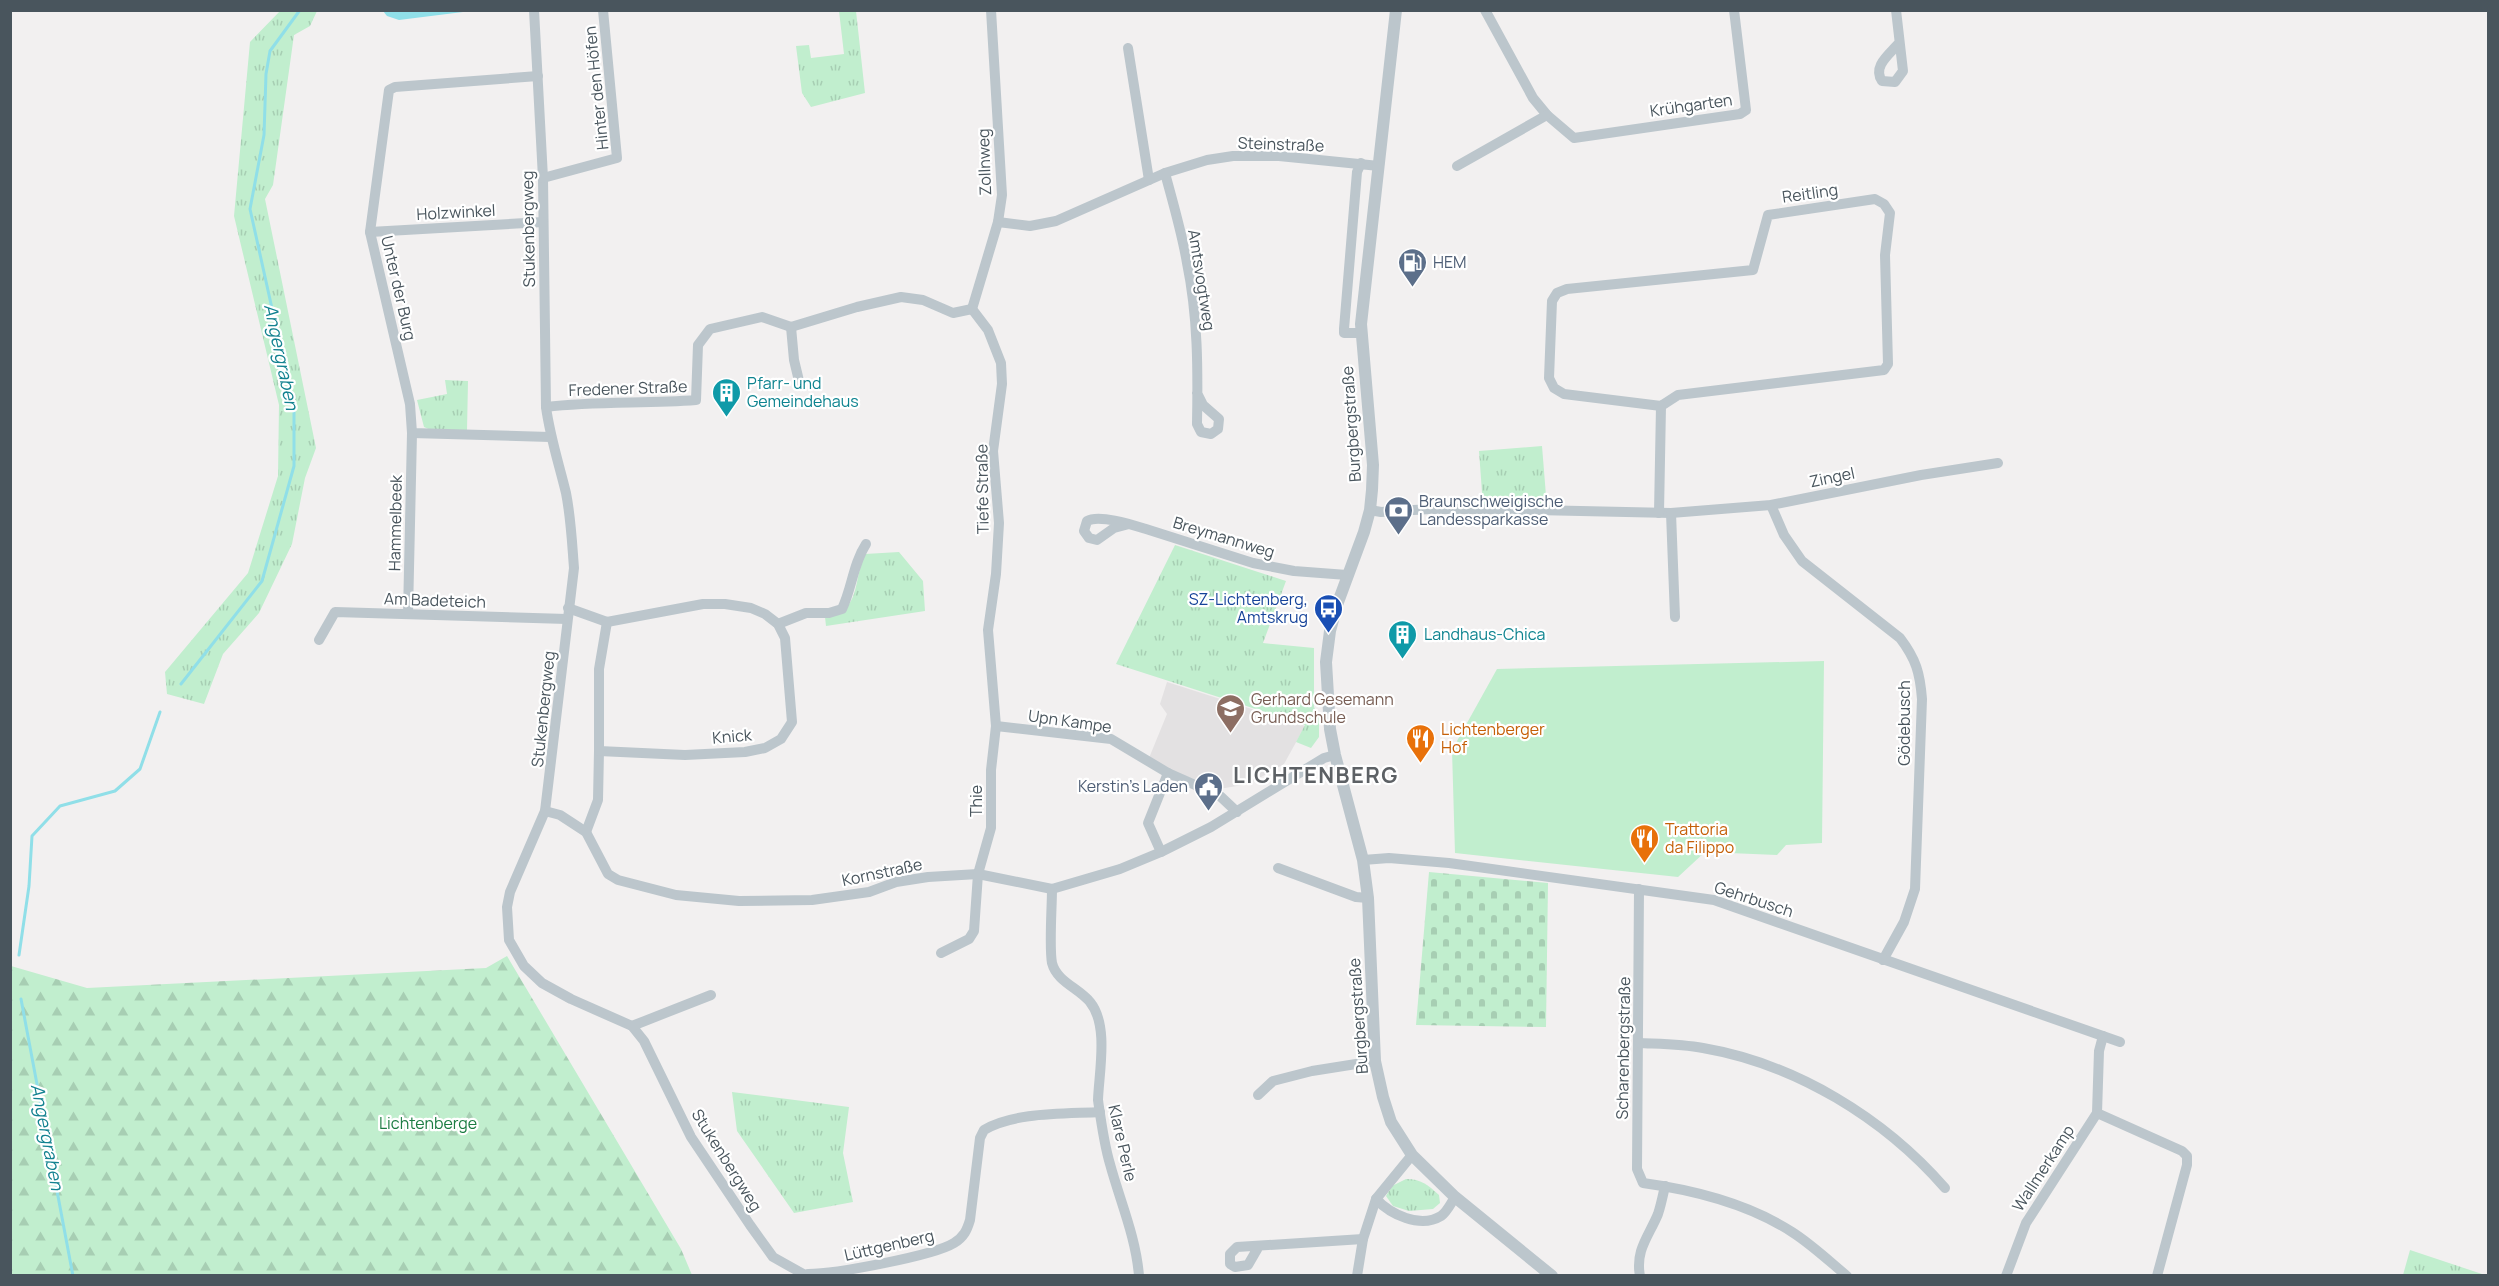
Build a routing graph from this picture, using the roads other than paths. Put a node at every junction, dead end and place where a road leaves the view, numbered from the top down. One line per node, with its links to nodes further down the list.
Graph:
1 (534, 10): 10 (street, Stukenbergweg)
2 (603, 10): 16 (street, Hinter den Höfen)
3 (991, 10): 19 (street, Zollnweg)
4 (1396, 10): 13 (street, Burgbergstraße)
5 (1485, 10): 11 (street, Krühgarten)
6 (1734, 10): 11 (street, Krühgarten)
7 (1896, 10): 8 (street)
8 (1899, 43)
9 (1128, 48): 17 (street)
10 (538, 76): 16 (street, Stukenbergweg); 20 (street, Unter der Burg)
11 (1547, 115): 14 (street)
12 (1361, 163): 13 (street, Steinstraße); 15 (street, Steinstraße); 23 (street)
13 (1379, 166): 23 (street, Burgbergstraße)
14 (1457, 166)
15 (1165, 173): 17 (street, Steinstraße); 25 (street, Amtsvogtweg)
16 (543, 178): 18 (street, Stukenbergweg)
17 (1149, 180): 19 (street, Steinstraße)
18 (543, 222): 20 (street, Holzwinkel); 27 (street, Stukenbergweg)
19 (998, 222): 21 (street, Zollnweg)
20 (370, 232): 28 (street, Unter der Burg)
21 (972, 309): 22 (street); 44 (street, Tiefe Straße)
22 (791, 327): 24 (street); 27 (street, Fredener Straße)
23 (1362, 333): 32 (street, Burgbergstraße)
24 (800, 385)
25 (1197, 393)
26 (1661, 406): 26 (street, Reitling); 33 (street)
27 (546, 407): 29 (street, Stukenbergweg)
28 (412, 433): 29 (street); 39 (street, Hammelbeek)
29 (550, 437): 38 (street, Stukenbergweg)
30 (1998, 463): 31 (street, Zingel)
31 (1771, 505): 34 (street, Zingel); 59 (street, Gödebusch)
32 (1370, 510): 33 (street, Zingel); 37 (street, Burgbergstraße)
33 (1659, 513): 34 (street, Zingel)
34 (1671, 513): 40 (street)
35 (1129, 524): 37 (street, Breymannweg)
36 (866, 544): 42 (street)
37 (1347, 575): 46 (street, Burgbergstraße)
38 (567, 613): 39 (street, Am Badeteich); 41 (street); 48 (street, Stukenbergweg)
39 (408, 614): 43 (street, Am Badeteich)
40 (1675, 617)
41 (607, 622): 42 (street); 45 (street)
42 (778, 624): 45 (street, Knick)
43 (319, 640)
44 (996, 726): 47 (street, Upn Kampe); 54 (street, Thie)
45 (599, 751): 50 (street)
46 (1335, 755): 49 (street, Kornstraße); 52 (street, Burgbergstraße)
47 (1167, 772): 49 (street, Upn Kampe); 51 (street)
48 (545, 811): 50 (street, Kornstraße); 61 (street, Stukenbergweg)
49 (1237, 812): 51 (street, Kornstraße)
50 (586, 832): 54 (street, Kornstraße)
51 (1161, 852): 55 (street, Kornstraße)
52 (1363, 860): 56 (street, Gehrbusch); 57 (street, Burgbergstraße)
53 (1278, 868): 57 (street)
54 (978, 874): 55 (street, Kornstraße); 58 (street, Thie)
55 (1052, 889): 67 (street, Klare Perle)
56 (1639, 889): 59 (street, Gehrbusch); 63 (street, Scharenbergstraße)
57 (1368, 898): 65 (street, Burgbergstraße)
58 (941, 953)
59 (1883, 960): 62 (street, Gehrbusch)
60 (711, 995): 61 (street)
61 (632, 1026): 76 (street, Stukenbergweg)
62 (2103, 1036): 64 (street, Gehrbusch); 68 (street)
63 (1639, 1042): 70 (street, Scharenbergstraße); 71 (street)
64 (2120, 1042)
65 (1375, 1061): 66 (street); 69 (street, Burgbergstraße)
66 (1258, 1095)
67 (1100, 1112): 76 (street, Lüttgenberg); 77 (street, Klare Perle)
68 (2097, 1113): 82 (street, Wallmerkamp); 83 (street)
69 (1412, 1155): 72 (street, Burgbergstraße); 73 (street)
70 (1665, 1186): 80 (street); 81 (street)
71 (1945, 1188)
72 (1455, 1197): 73 (street); 79 (street, Burgbergstraße)
73 (1376, 1199): 74 (street)
74 (1363, 1239): 75 (street); 78 (street)
75 (1259, 1246)
76 (807, 1275)
77 (1139, 1275)
78 (1357, 1275)
79 (1552, 1275)
80 (1640, 1275)
81 (1847, 1275)
82 (2006, 1275)
83 (2157, 1275)

